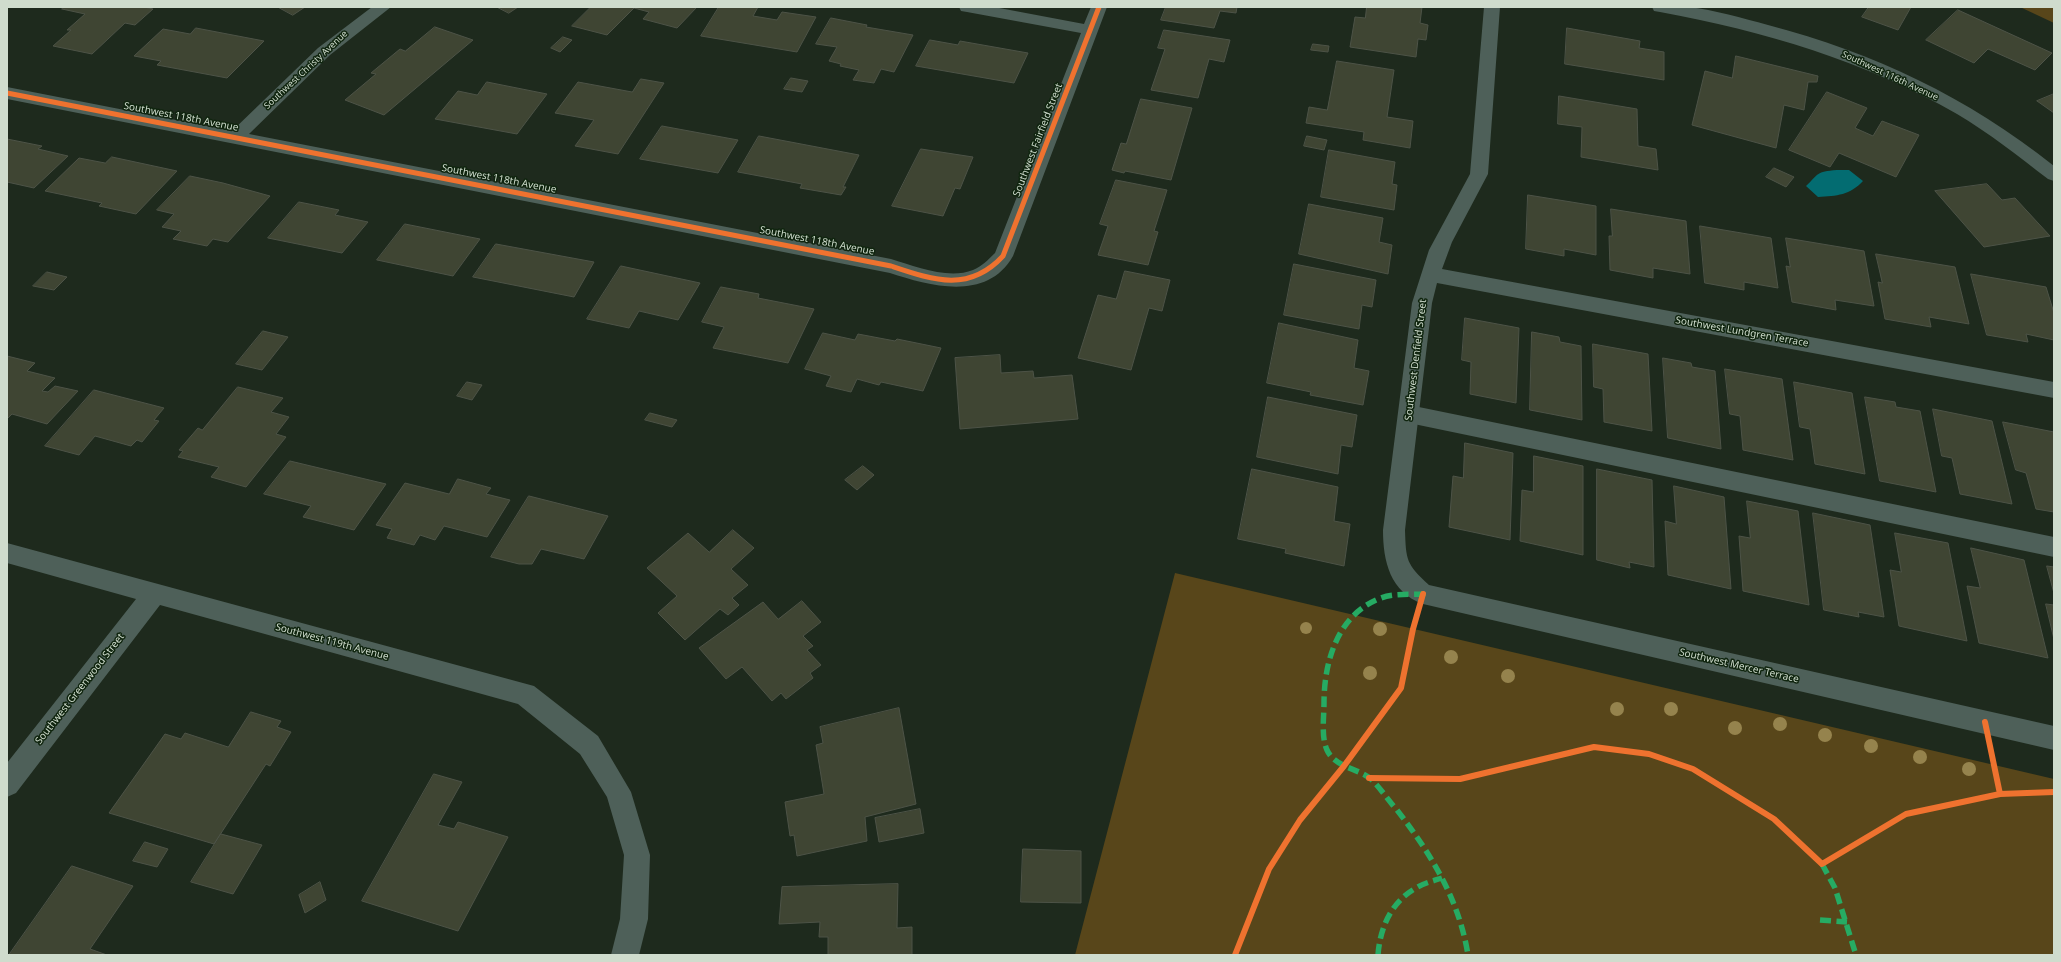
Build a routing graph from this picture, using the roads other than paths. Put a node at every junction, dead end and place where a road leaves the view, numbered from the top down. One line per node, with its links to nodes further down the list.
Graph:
1 (382, 7): 8 (street, Southwest Christy Avenue)
2 (967, 7): 6 (street)
3 (1099, 7): 6 (street, Southwest Fairfield Street)
4 (1492, 7): 11 (street, Southwest Denfield Street)
5 (1660, 7): 9 (street, Southwest 116th Avenue)
6 (1090, 30): 10 (street, Southwest Fairfield Street)
7 (7, 93): 8 (street, Southwest 118th Avenue)
8 (235, 138): 10 (street, Southwest 118th Avenue)
9 (2054, 175)
10 (985, 273)
11 (1430, 274): 12 (street, Southwest Lundgren Terrace); 13 (street, Southwest Denfield Street)
12 (2054, 390)
13 (1409, 414): 14 (street); 17 (street, Southwest Denfield Street)
14 (2054, 547)
15 (7, 553): 16 (street, Southwest 119th Avenue)
16 (154, 594): 19 (street, Southwest Greenwood Street); 20 (street, Southwest 119th Avenue)
17 (1423, 594): 18 (street, Southwest Mercer Terrace)
18 (2054, 738)
19 (7, 784)
20 (625, 955)

